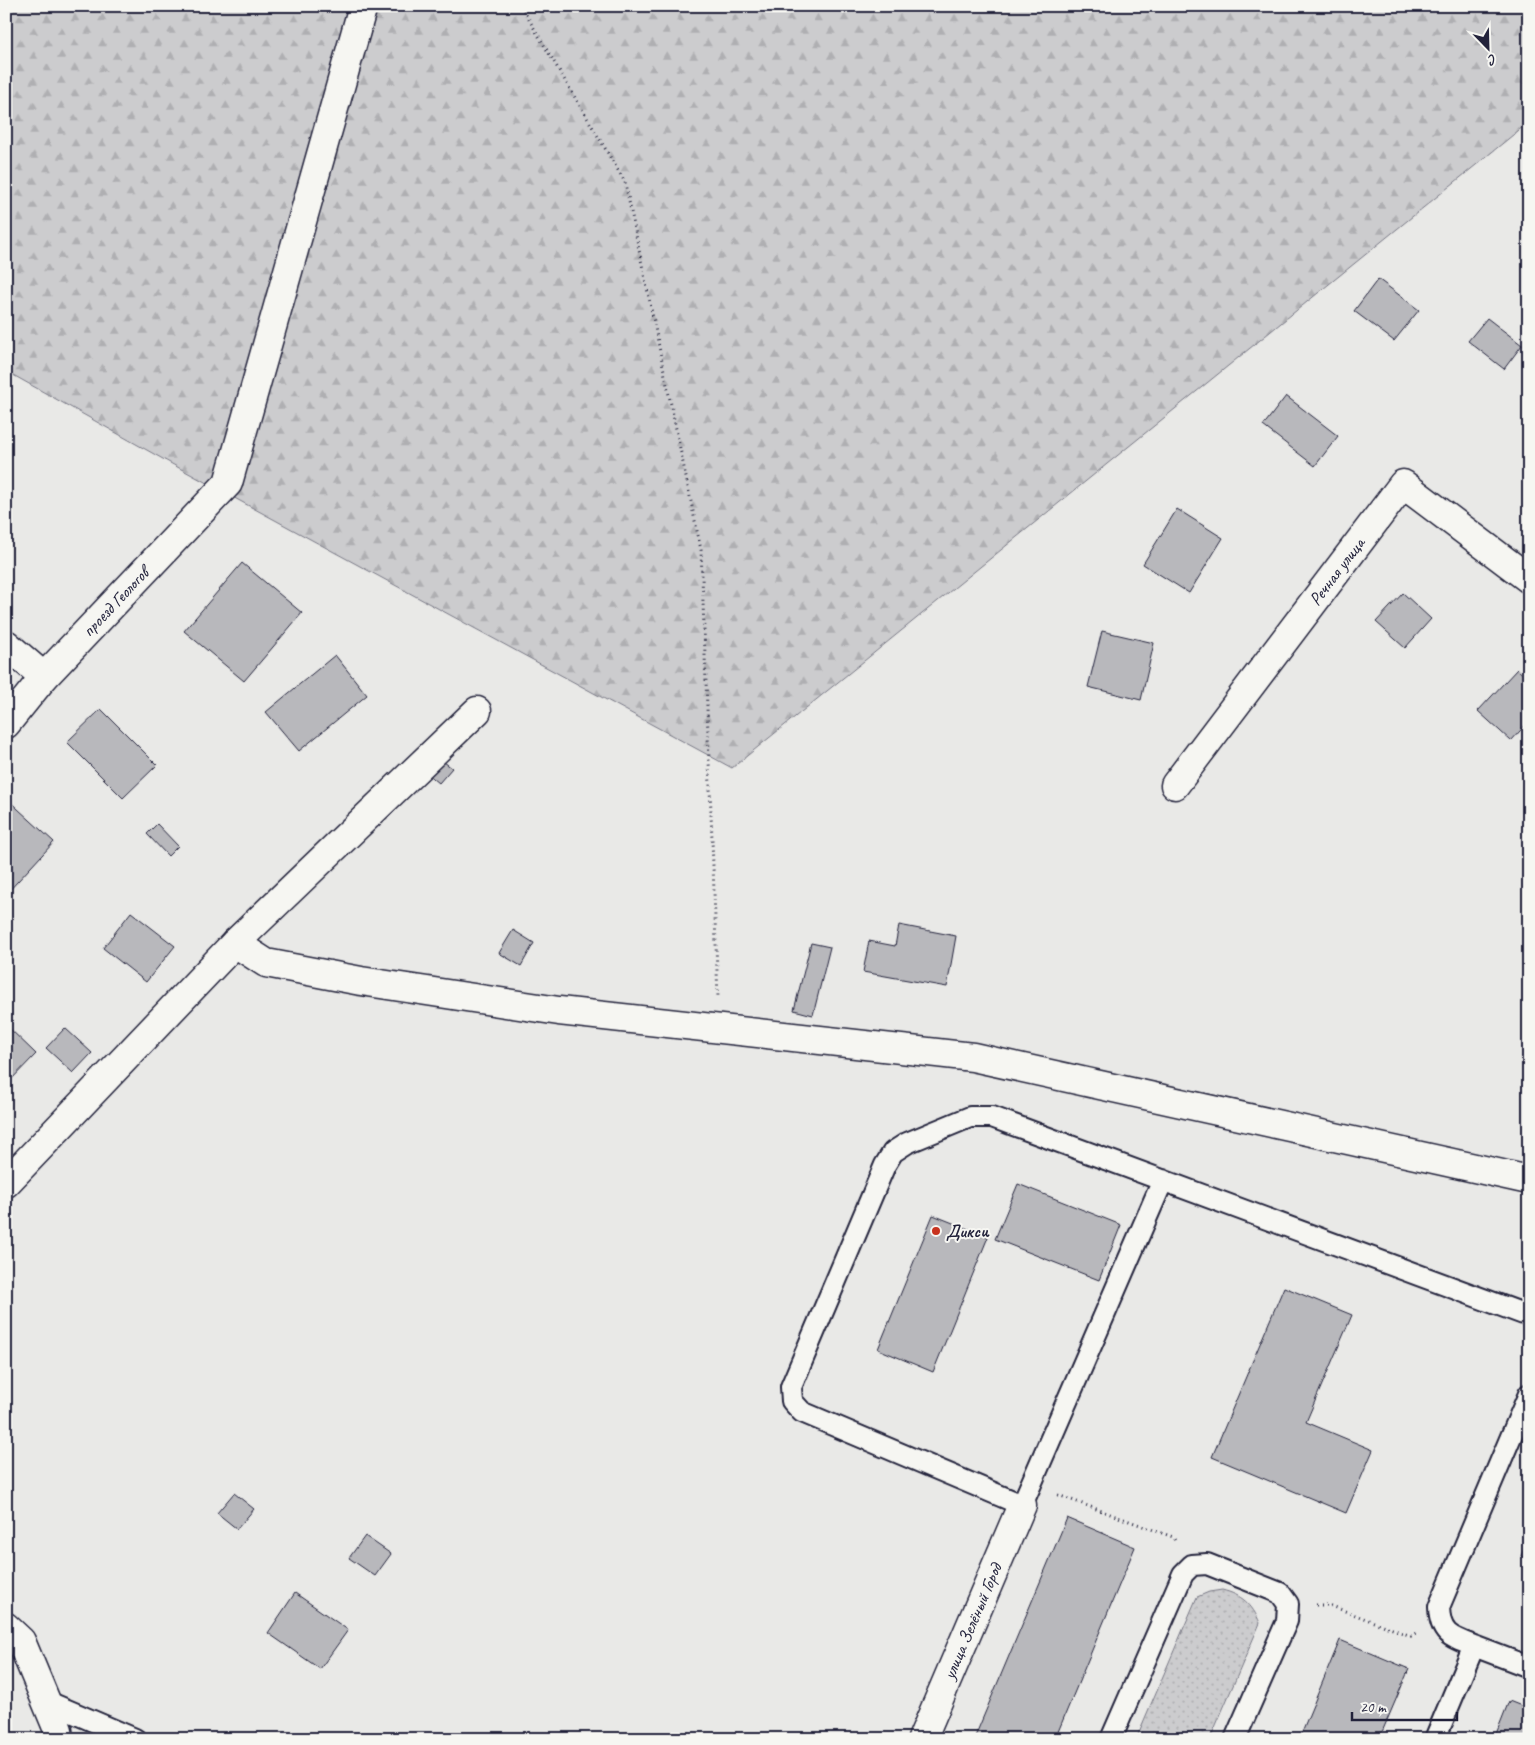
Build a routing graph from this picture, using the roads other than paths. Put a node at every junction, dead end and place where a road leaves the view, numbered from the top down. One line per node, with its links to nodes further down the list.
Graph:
1 (363, 6): 4 (street, проезд Геологов)
2 (1529, 579): 7 (street, Речная улица)
3 (6, 644): 4 (street)
4 (44, 677): 6 (street, проезд Геологов)
5 (477, 711): 8 (street)
6 (6, 724)
7 (1175, 785)
8 (236, 943): 10 (street); 11 (street)
9 (1163, 1180): 12 (lane); 14 (lane); 14 (lane)
10 (1529, 1180)
11 (6, 1183)
12 (1529, 1316)
13 (1529, 1394): 16 (lane)
14 (1022, 1506): 21 (street, улица Зелёный Город)
15 (6, 1627): 18 (street)
16 (1474, 1646): 17 (lane); 24 (lane)
17 (1529, 1667)
18 (46, 1701): 19 (street); 20 (lane)
19 (59, 1739)
20 (135, 1739)
21 (922, 1739)
22 (1111, 1739): 23 (lane)
23 (1235, 1739)
24 (1434, 1739)

